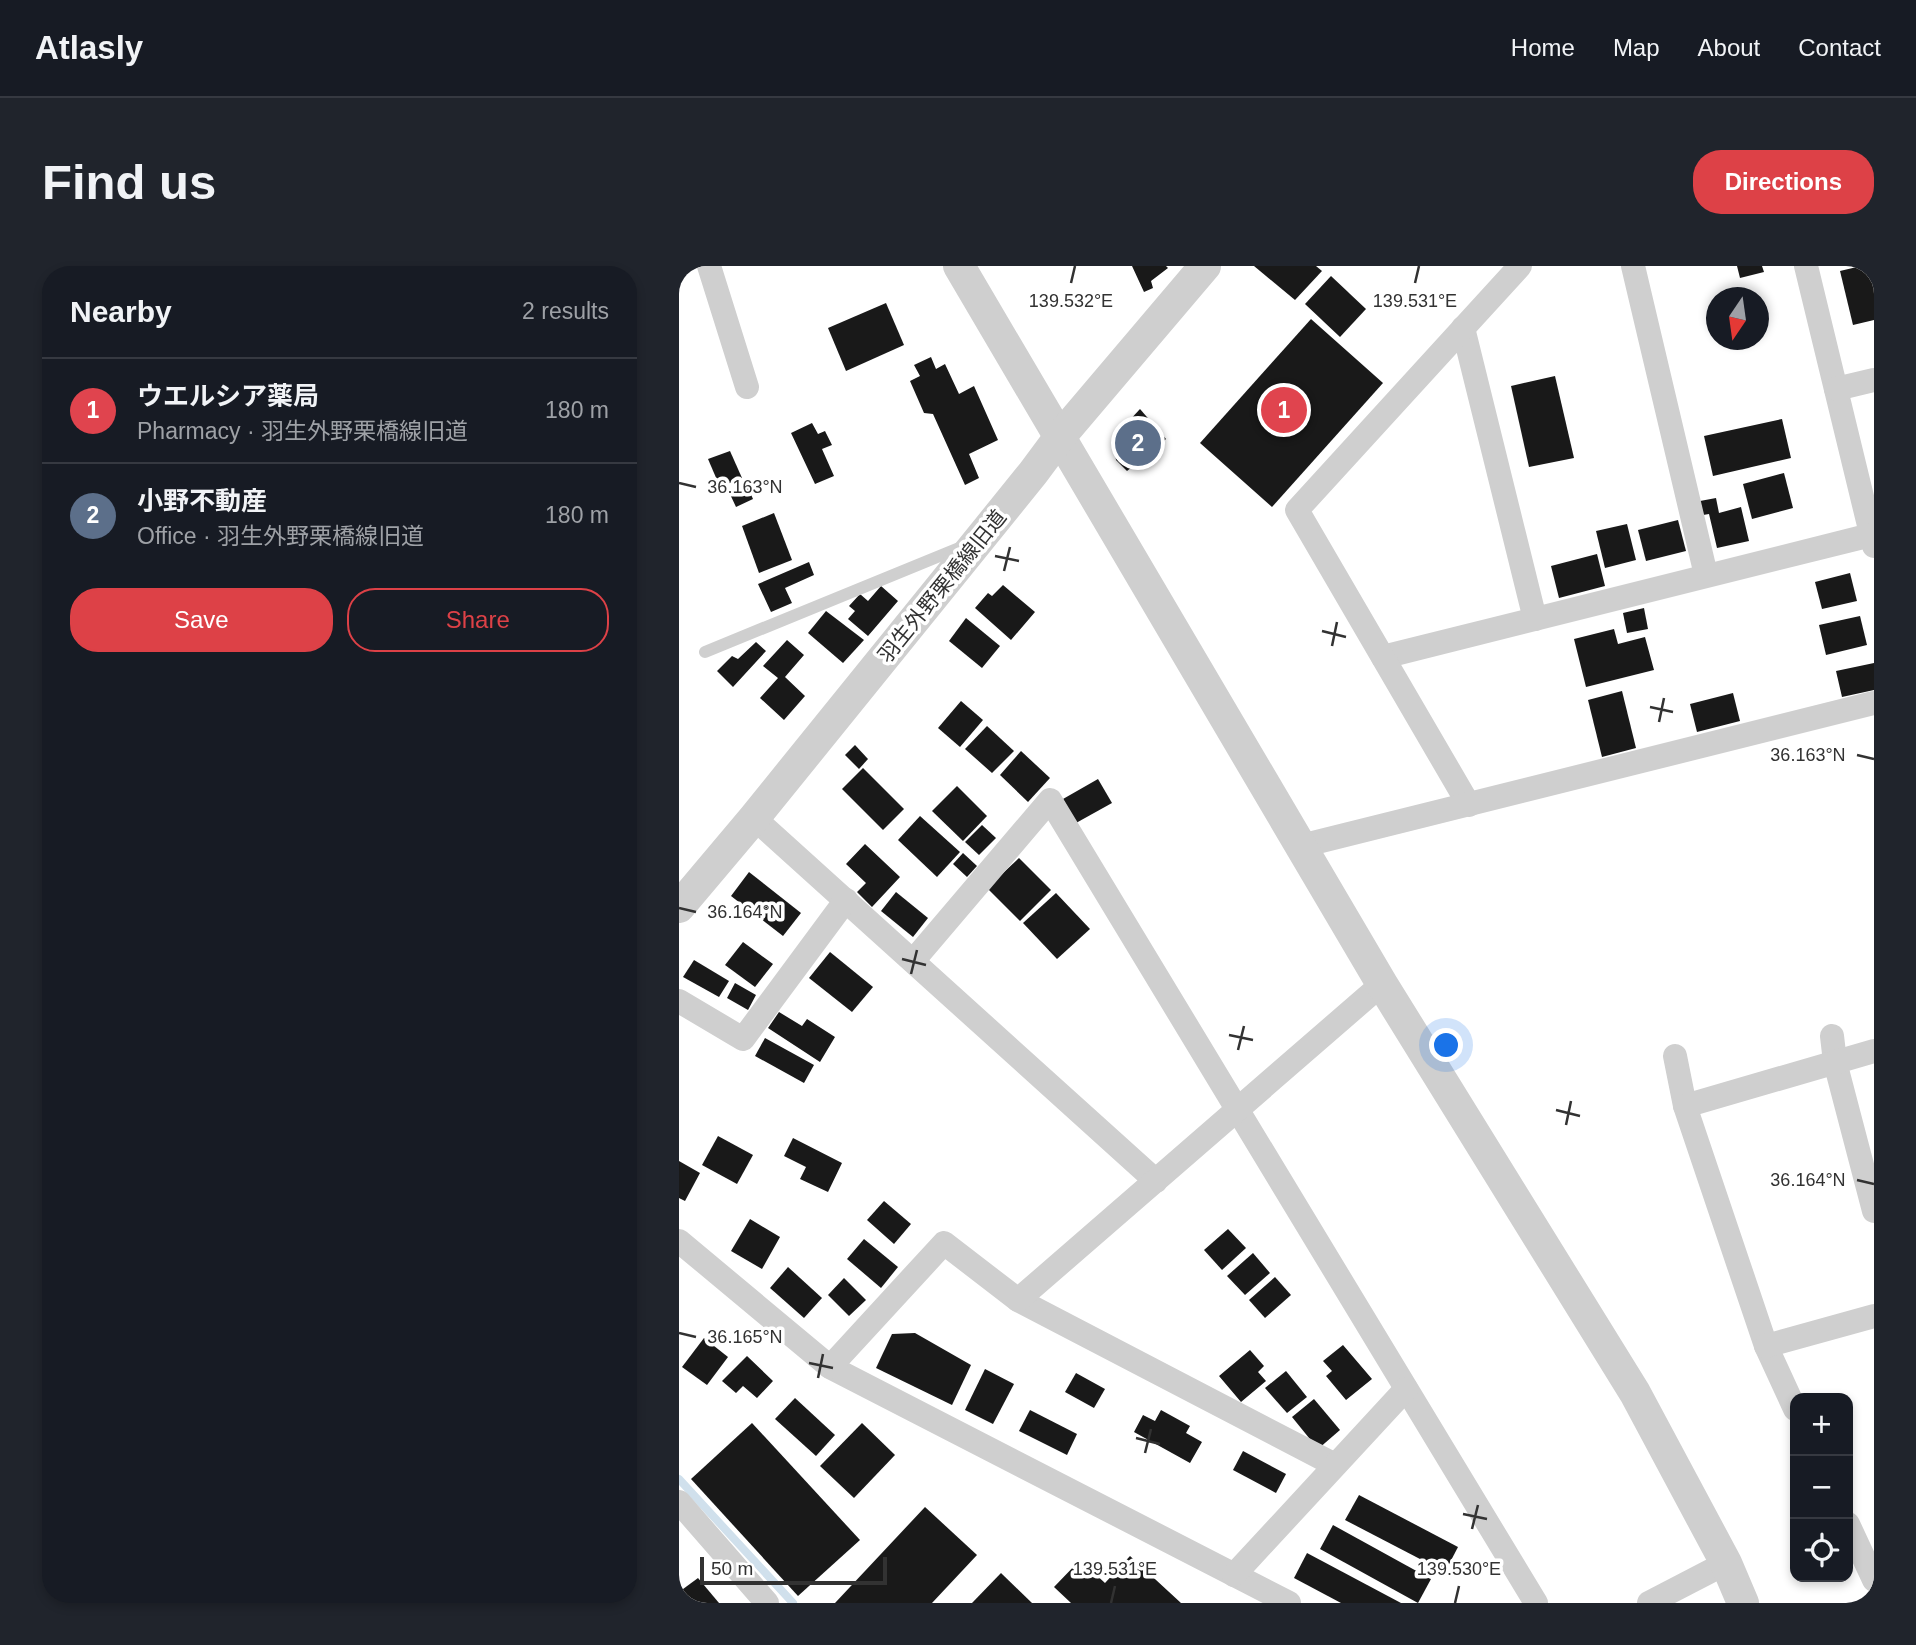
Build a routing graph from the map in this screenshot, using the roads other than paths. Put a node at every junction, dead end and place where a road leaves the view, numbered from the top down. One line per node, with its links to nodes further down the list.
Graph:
1 (709, 266): 9 (street)
2 (959, 266): 11 (street)
3 (1205, 266): 11 (street, 羽生外野栗橋線旧道)
4 (1520, 266): 7 (street)
5 (1633, 266): 14 (street)
6 (1806, 266): 10 (street)
7 (1463, 328): 15 (street); 17 (street)
8 (1874, 380): 10 (street)
9 (747, 387)
10 (1836, 388): 13 (street)
11 (1059, 438): 12 (street, 羽生外野栗橋線旧道); 21 (street)
12 (980, 539): 16 (lane); 20 (street, 羽生外野栗橋線旧道)
13 (1873, 540): 14 (street)
14 (1706, 576): 15 (street)
15 (1535, 619): 17 (street)
16 (705, 652)
17 (1383, 657): 19 (street)
18 (1874, 703): 19 (street)
19 (1469, 805): 21 (street)
20 (754, 818): 22 (street); 23 (street, 羽生外野栗橋線旧道)
21 (1301, 846): 25 (street)
22 (846, 900): 24 (street); 26 (street)
23 (679, 907)
24 (913, 961): 32 (street); 33 (street)
25 (1383, 984): 32 (street); 45 (street)
26 (679, 1001)
27 (1832, 1036): 30 (street)
28 (1874, 1051): 30 (street)
29 (1675, 1056): 31 (street)
30 (1835, 1062): 31 (street); 34 (street)
31 (1685, 1106): 38 (street)
32 (1238, 1111): 33 (street); 40 (street)
33 (1156, 1181): 36 (street)
34 (1874, 1211)
35 (679, 1241): 39 (street)
36 (1018, 1300): 39 (street); 42 (street)
37 (1874, 1316): 38 (street)
38 (1766, 1346): 41 (street)
39 (830, 1367): 46 (street)
40 (1406, 1388): 42 (street); 50 (street)
41 (1790, 1398)
42 (1335, 1465): 46 (street)
43 (679, 1502): 48 (street)
44 (1853, 1535): 47 (street)
45 (1726, 1563): 51 (street); 52 (street)
46 (1234, 1575): 49 (street)
47 (1874, 1580)
48 (767, 1603)
49 (1289, 1603)
50 (1536, 1603)
51 (1649, 1603)
52 (1743, 1603)

